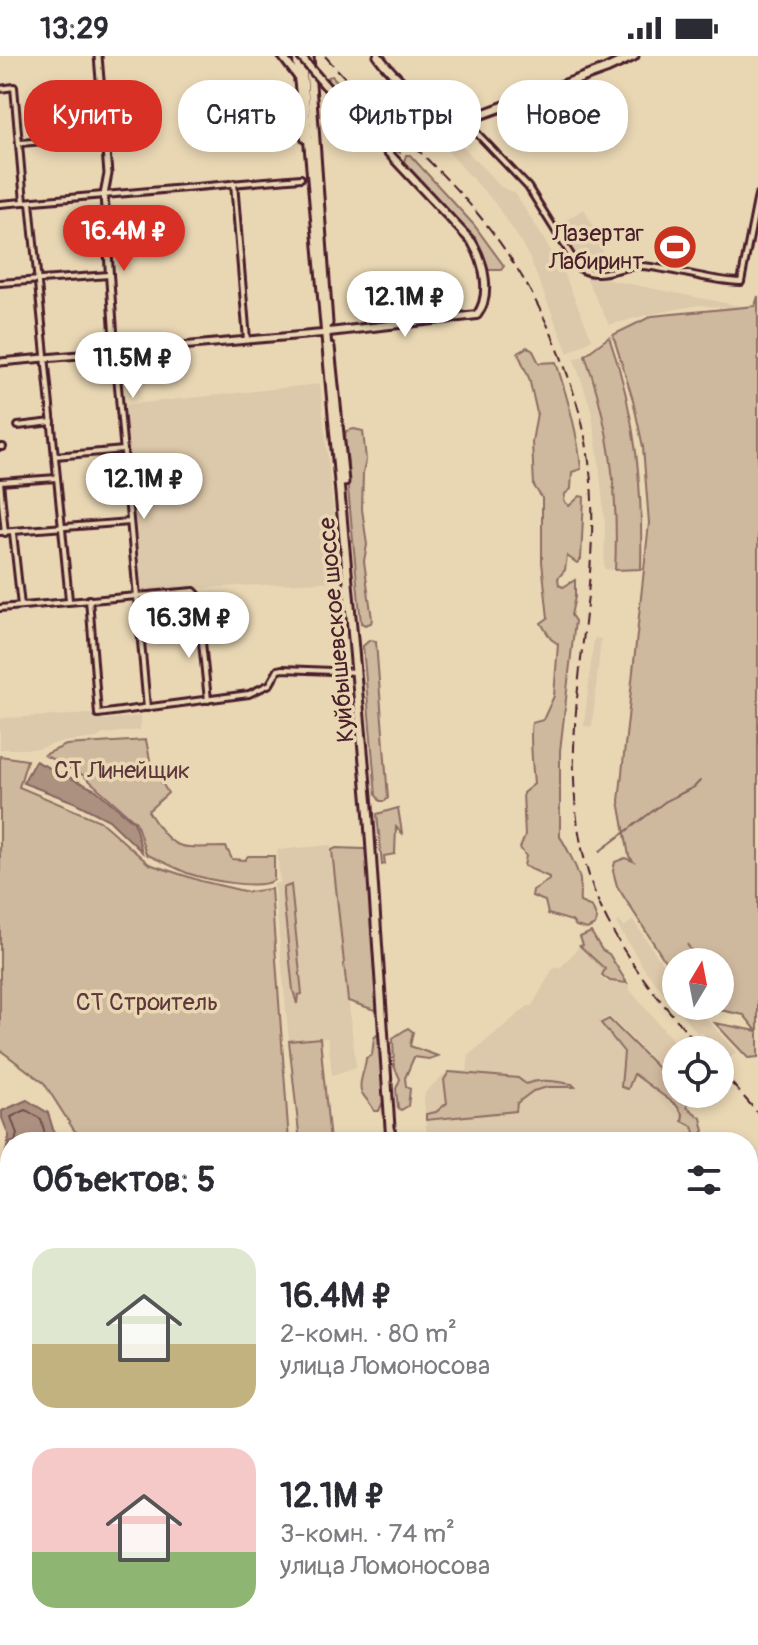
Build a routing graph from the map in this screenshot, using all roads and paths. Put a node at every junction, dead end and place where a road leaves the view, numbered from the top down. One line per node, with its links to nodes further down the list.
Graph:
1 (98, 56): 8 (street)
2 (282, 56): 7 (main road)
3 (299, 56): 7 (street, Куйбышевское шоссе); 11 (main road); 27 (main road, bridge)
4 (309, 56): 11 (main road)
5 (380, 56): 9 (main road)
6 (634, 56): 12 (main road)
7 (298, 77): 17 (main road, Куйбышевское шоссе)
8 (100, 80)
9 (408, 80)
10 (0, 89): 14 (street)
11 (309, 115): 17 (main road, Куйбышевское шоссе); 27 (main road, Куйбышевское шоссе)
12 (481, 115)
13 (481, 137): 21 (street)
14 (20, 143): 15 (street); 22 (street)
15 (24, 143)
16 (106, 152): 20 (street)
17 (310, 172): 27 (main road, Куйбышевское шоссе)
18 (301, 178): 19 (street)
19 (234, 183): 20 (street); 28 (street)
20 (104, 195): 22 (street); 24 (street)
21 (758, 195)
22 (27, 202): 23 (street); 25 (street)
23 (0, 204)
24 (109, 275): 25 (street); 29 (street)
25 (37, 281): 26 (street); 30 (street)
26 (0, 283)
27 (327, 333): 28 (street); 47 (main road, Куйбышевское шоссе); 50 (main road, Куйбышевское шоссе)
28 (247, 341): 29 (street)
29 (115, 353): 30 (street); 34 (street)
30 (45, 358): 31 (street); 32 (street)
31 (0, 362)
32 (52, 422): 33 (street); 35 (street)
33 (18, 426)
34 (124, 450): 35 (street); 38 (street)
35 (55, 456): 36 (street)
36 (57, 478): 37 (street); 39 (street)
37 (0, 482): 40 (street)
38 (130, 522): 39 (street); 42 (street)
39 (62, 528): 41 (street); 44 (street)
40 (3, 533): 41 (street)
41 (13, 533): 45 (street)
42 (138, 595): 43 (street); 48 (street); 49 (street)
43 (89, 599): 44 (street); 49 (street)
44 (69, 600): 45 (street)
45 (21, 607): 46 (street)
46 (0, 608)
47 (356, 672): 48 (street); 51 (main road, Куйбышевское шоссе)
48 (208, 700): 49 (street)
49 (147, 708)
50 (392, 1132)
51 (392, 1132)

